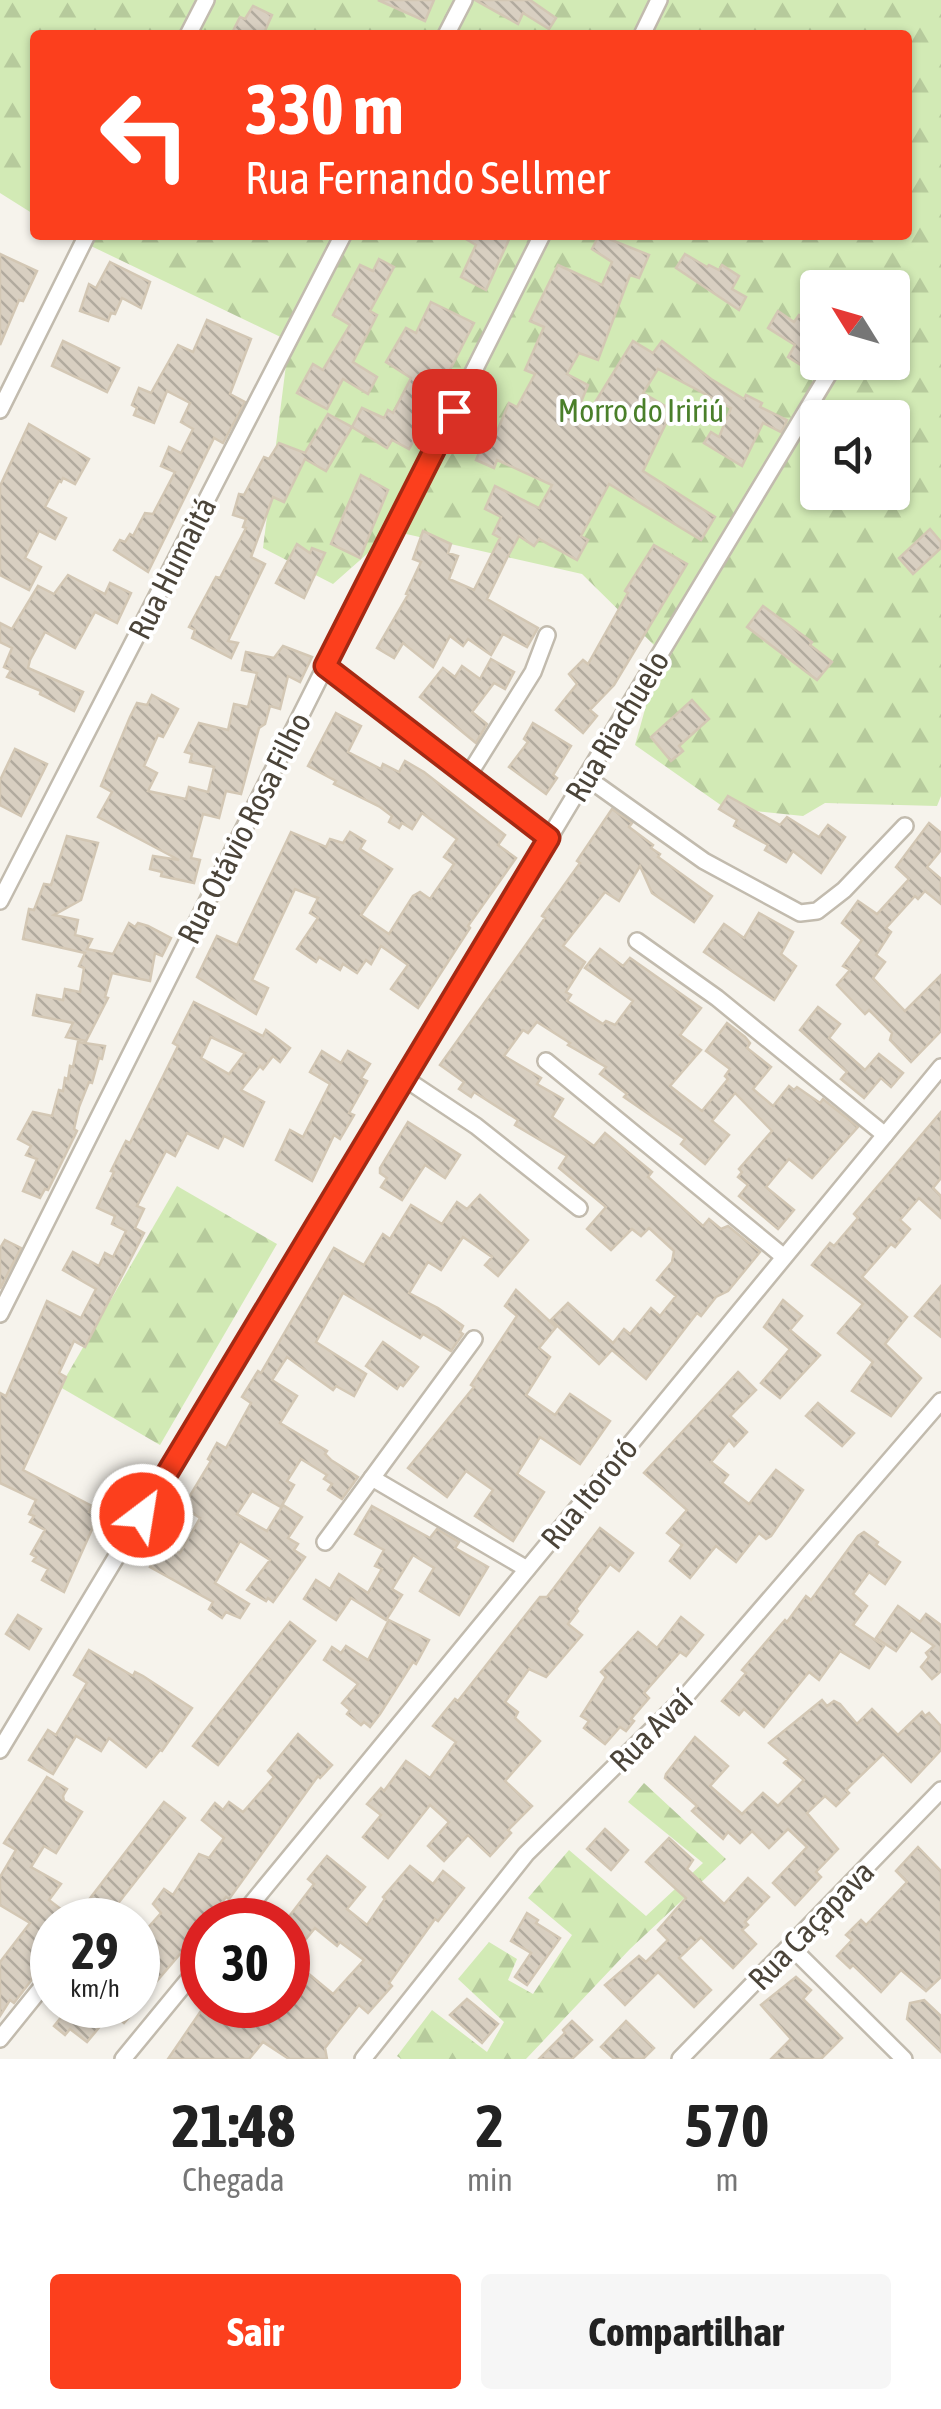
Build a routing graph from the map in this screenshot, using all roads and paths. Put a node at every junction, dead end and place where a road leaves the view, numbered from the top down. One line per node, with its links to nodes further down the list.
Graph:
1 (206, 0): 4 (street)
2 (464, 0): 5 (street)
3 (660, 0): 6 (street)
4 (191, 30)
5 (449, 30)
6 (645, 30)
7 (85, 240): 11 (street)
8 (340, 240): 18 (street, Rua Humaitá)
9 (539, 240): 13 (street, Rua Otávio Rosa Filho)
10 (824, 380): 15 (street, Rua Riachuelo)
11 (0, 410)
12 (547, 634): 14 (street)
13 (325, 666): 14 (street); 26 (street, Rua Otávio Rosa Filho)
14 (468, 776): 17 (street)
15 (586, 776): 16 (street); 17 (street, Rua Riachuelo)
16 (906, 826)
17 (549, 838): 22 (street, Rua Riachuelo)
18 (0, 901)
19 (637, 941): 23 (street)
20 (546, 1061): 25 (street)
21 (941, 1067): 23 (street, Rua Itororó)
22 (404, 1078): 24 (street); 32 (street, Rua Riachuelo)
23 (885, 1135): 25 (street, Rua Itororó)
24 (579, 1208)
25 (784, 1256): 31 (street, Rua Itororó)
26 (0, 1314)
27 (474, 1339): 29 (street)
28 (941, 1402): 40 (street, Rua Avaí)
29 (372, 1478): 30 (street); 31 (street)
30 (325, 1542)
31 (527, 1569): 34 (street, Rua Itororó)
32 (0, 1750)
33 (941, 1790): 35 (street, Rua Caçapava)
34 (256, 1898)
35 (790, 1946): 41 (street, Rua Caçapava); 42 (street)
36 (180, 1990): 39 (street)
37 (30, 2001): 38 (street)
38 (0, 2039)
39 (123, 2059)
40 (363, 2059)
41 (680, 2059)
42 (904, 2059)

